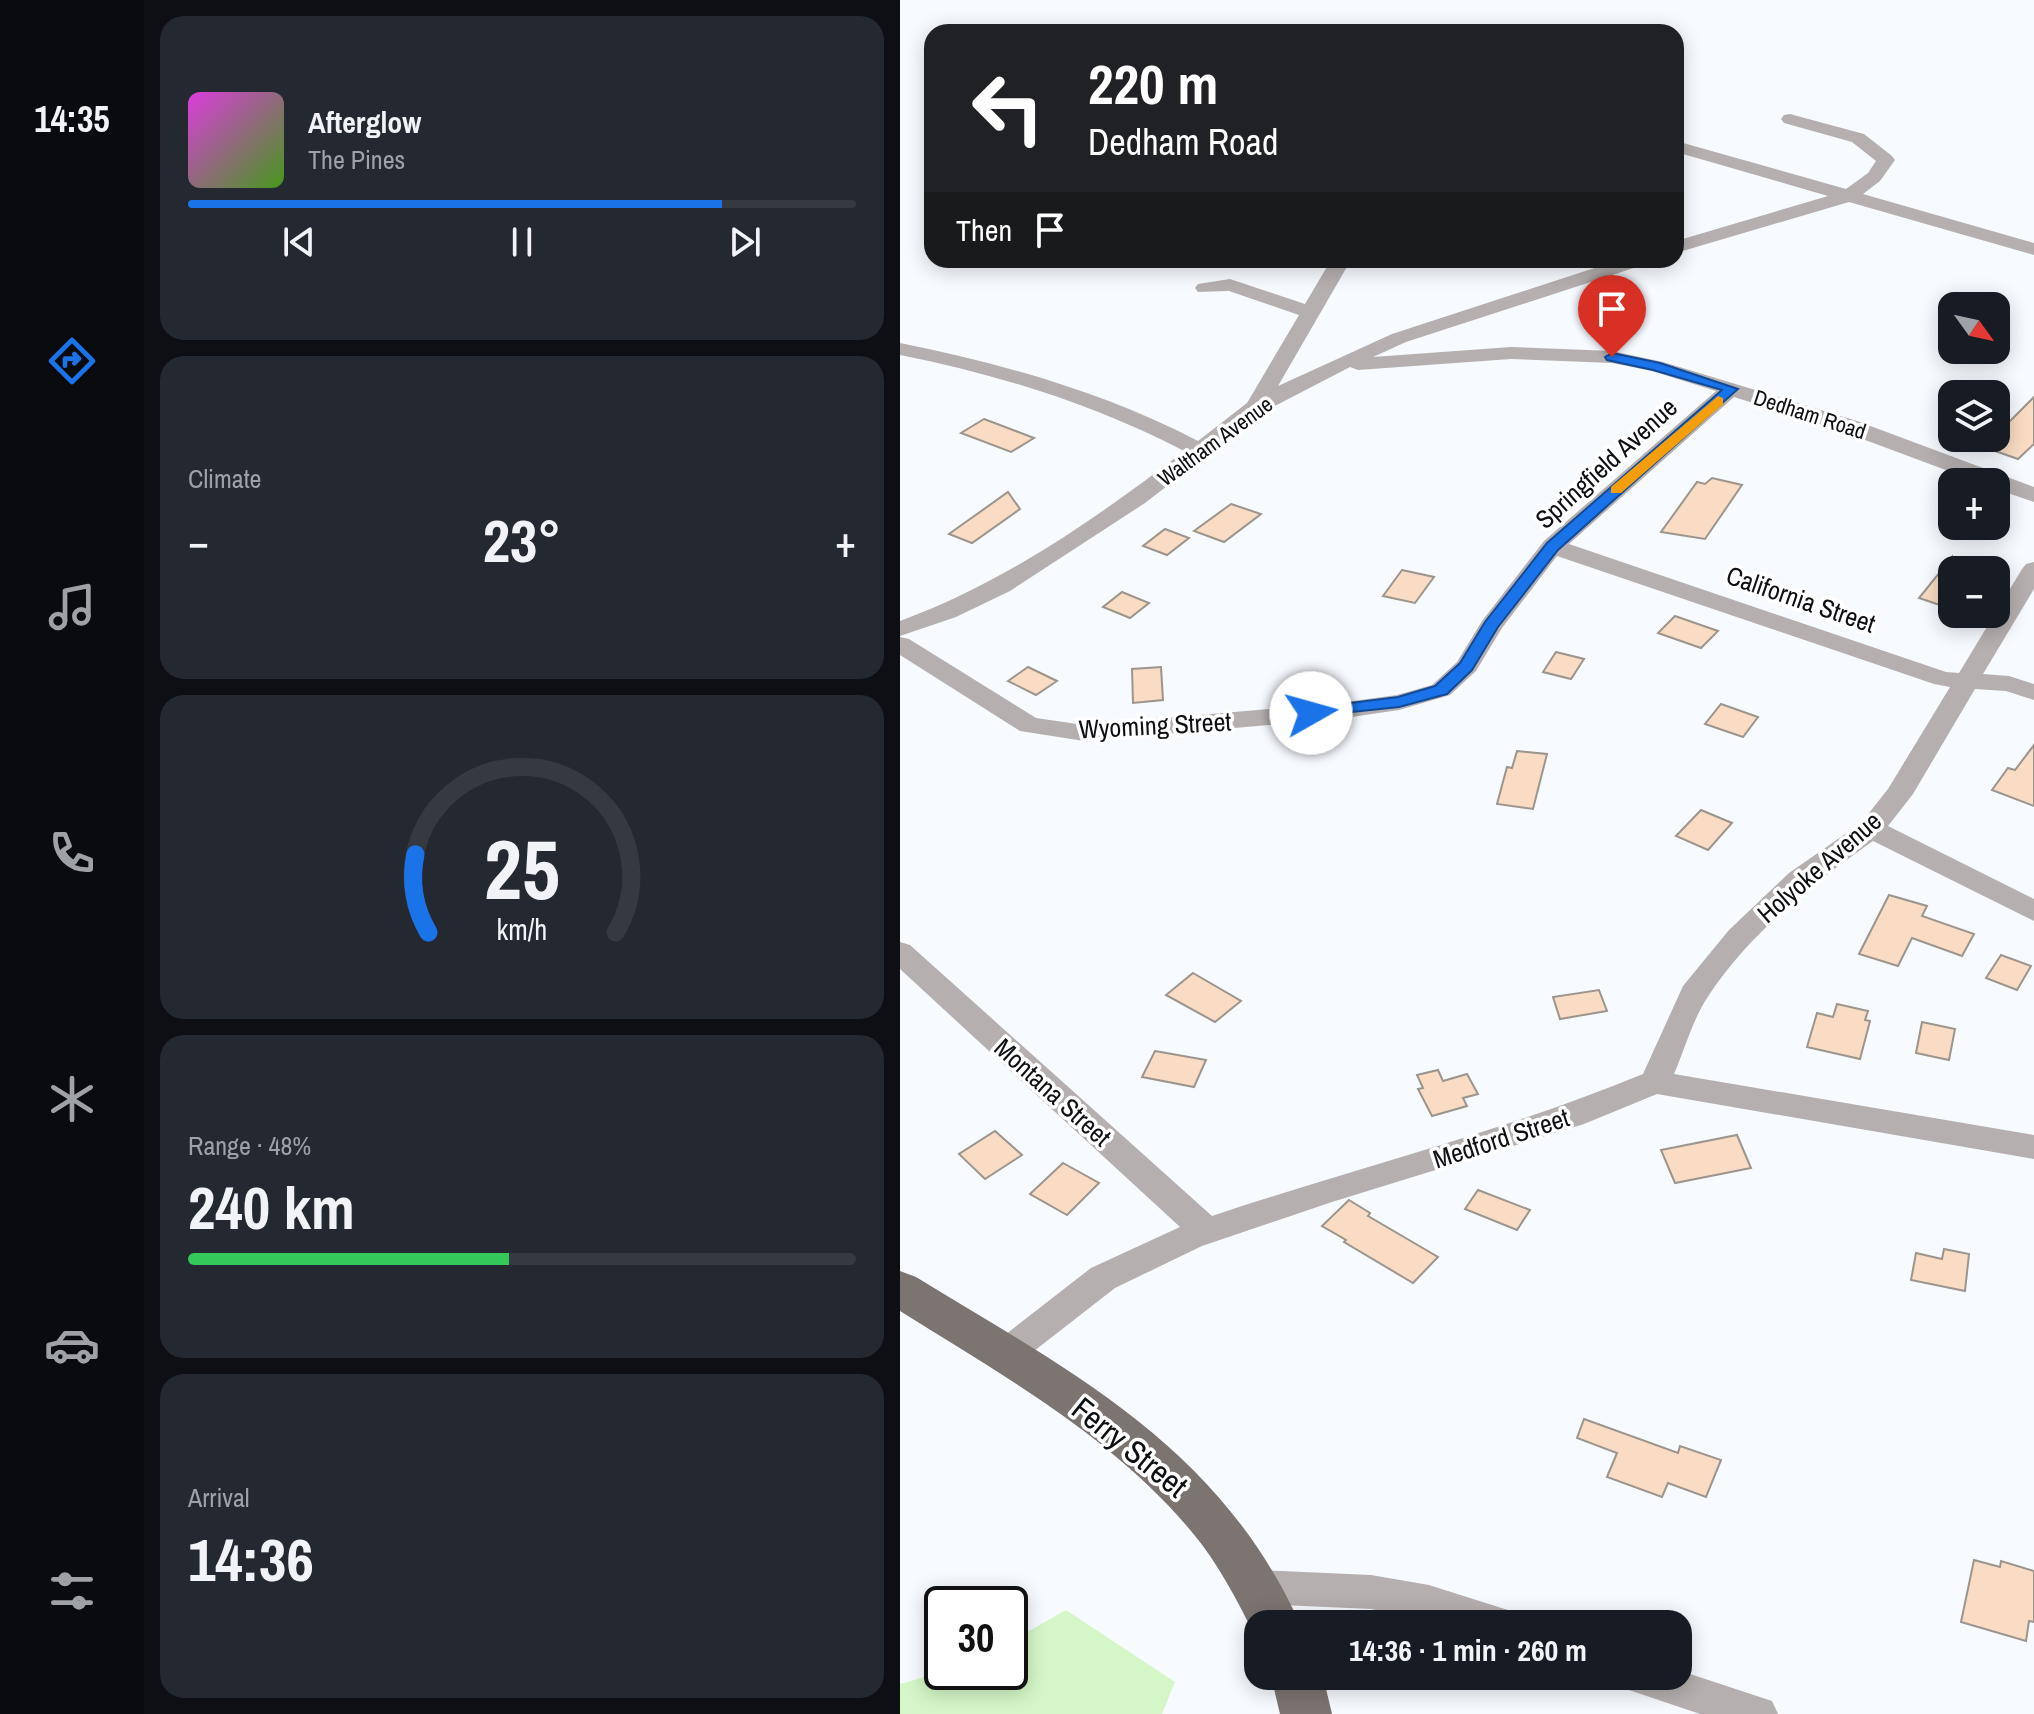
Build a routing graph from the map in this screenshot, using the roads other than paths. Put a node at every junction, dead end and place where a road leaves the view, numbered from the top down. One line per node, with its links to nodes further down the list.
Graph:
1 (1790, 119): 3 (street)
2 (1684, 148): 3 (street)
3 (1849, 196): 4 (street); 5 (street)
4 (1684, 244)
5 (2034, 249)
6 (1336, 268): 9 (street)
7 (1614, 268): 10 (street, Waltham Avenue)
8 (1205, 288): 9 (street)
9 (1311, 312): 15 (street)
10 (1377, 348): 12 (street); 13 (street, Waltham Avenue)
11 (900, 349): 16 (street)
12 (1397, 361): 13 (street, Dedham Road); 14 (street, Dedham Road)
13 (1341, 365): 15 (street, Waltham Avenue)
14 (1731, 389): 17 (street, Dedham Road); 18 (street, Springfield Avenue)
15 (1255, 407): 16 (street, Waltham Avenue)
16 (1201, 451): 20 (street, Waltham Avenue)
17 (2034, 495)
18 (1552, 546): 22 (street, California Street); 24 (street, Springfield Avenue)
19 (2034, 569): 22 (street, Holyoke Avenue)
20 (900, 629)
21 (900, 644): 24 (street, Wyoming Street)
22 (1966, 683): 23 (street, California Street); 25 (street, Holyoke Avenue)
23 (2034, 692)
24 (1338, 711)
25 (1871, 829): 26 (street); 28 (street, Holyoke Avenue)
26 (2034, 911)
27 (900, 952): 30 (street, Montana Street)
28 (1655, 1082): 29 (street); 30 (street, Medford Street)
29 (2034, 1147)
30 (1206, 1231): 32 (street, Medford Street)
31 (900, 1289): 32 (main road, Ferry Street)
32 (1004, 1355): 33 (main road, Ferry Street)
33 (1268, 1606): 34 (street)
34 (1452, 1610)
35 (1300, 1690): 37 (main road)
36 (1683, 1690): 38 (street)
37 (1306, 1714)
38 (1758, 1714)

